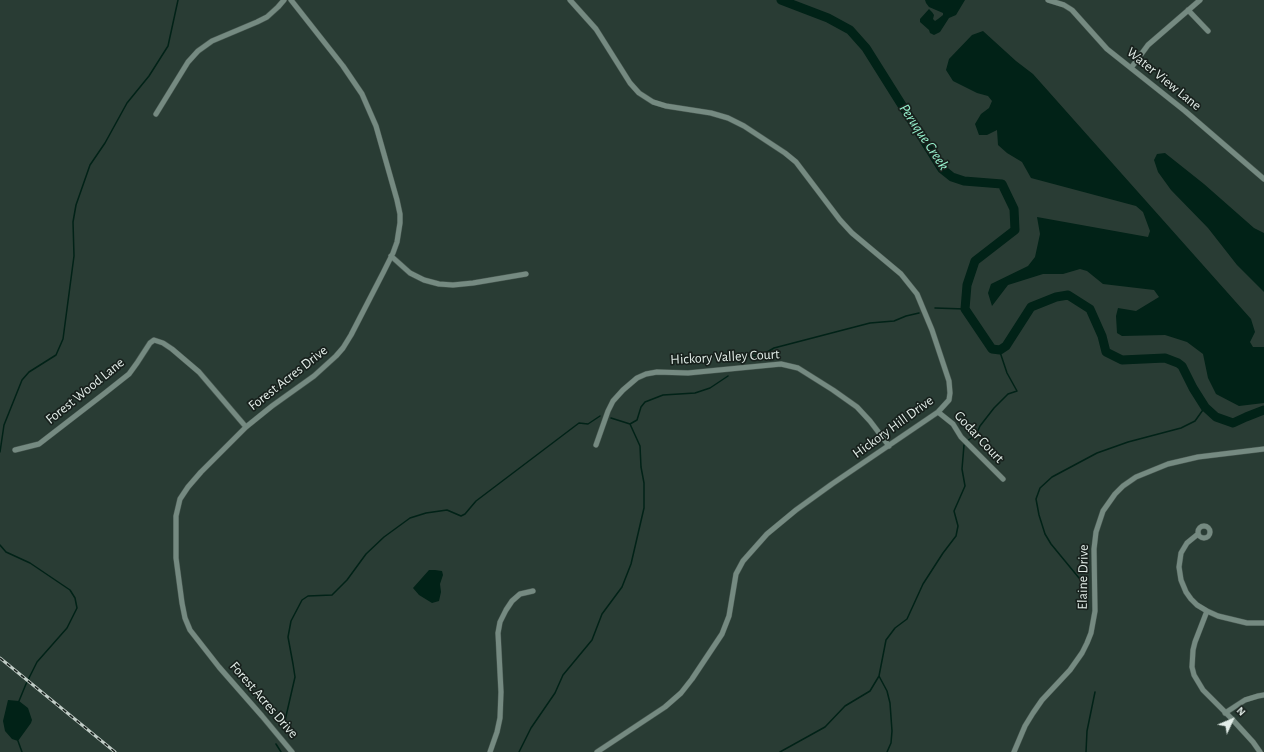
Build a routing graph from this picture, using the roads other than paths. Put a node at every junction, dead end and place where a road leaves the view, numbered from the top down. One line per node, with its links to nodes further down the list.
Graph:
1 (284, 0): 9 (street)
2 (291, 0): 11 (street, Forest Acres Drive)
3 (570, 0): 13 (street, Hickory Hill Drive)
4 (1048, 0): 8 (street, Water View Lane)
5 (1200, 0): 6 (street)
6 (1188, 10): 7 (street); 8 (street)
7 (1208, 31)
8 (1131, 68): 10 (street, Water View Lane)
9 (156, 114)
10 (1264, 179)
11 (391, 256): 12 (street); 14 (street, Forest Acres Drive)
12 (526, 274)
13 (938, 412): 16 (street, Hickory Hill Drive); 19 (street, Godar Court)
14 (246, 427): 18 (street, Forest Wood Lane); 26 (street, Forest Acres Drive)
15 (596, 445): 16 (street, Hickory Valley Court)
16 (889, 446): 28 (street, Hickory Hill Drive)
17 (1264, 449): 29 (street, Elaine Drive)
18 (15, 450)
19 (1003, 478)
20 (1198, 534): 22 (street)
21 (533, 591): 27 (street)
22 (1207, 611): 23 (street); 25 (street)
23 (1264, 623)
24 (1264, 695): 25 (street)
25 (1225, 713): 30 (street)
26 (292, 752)
27 (490, 752)
28 (598, 752)
29 (1014, 752)
30 (1260, 752)

